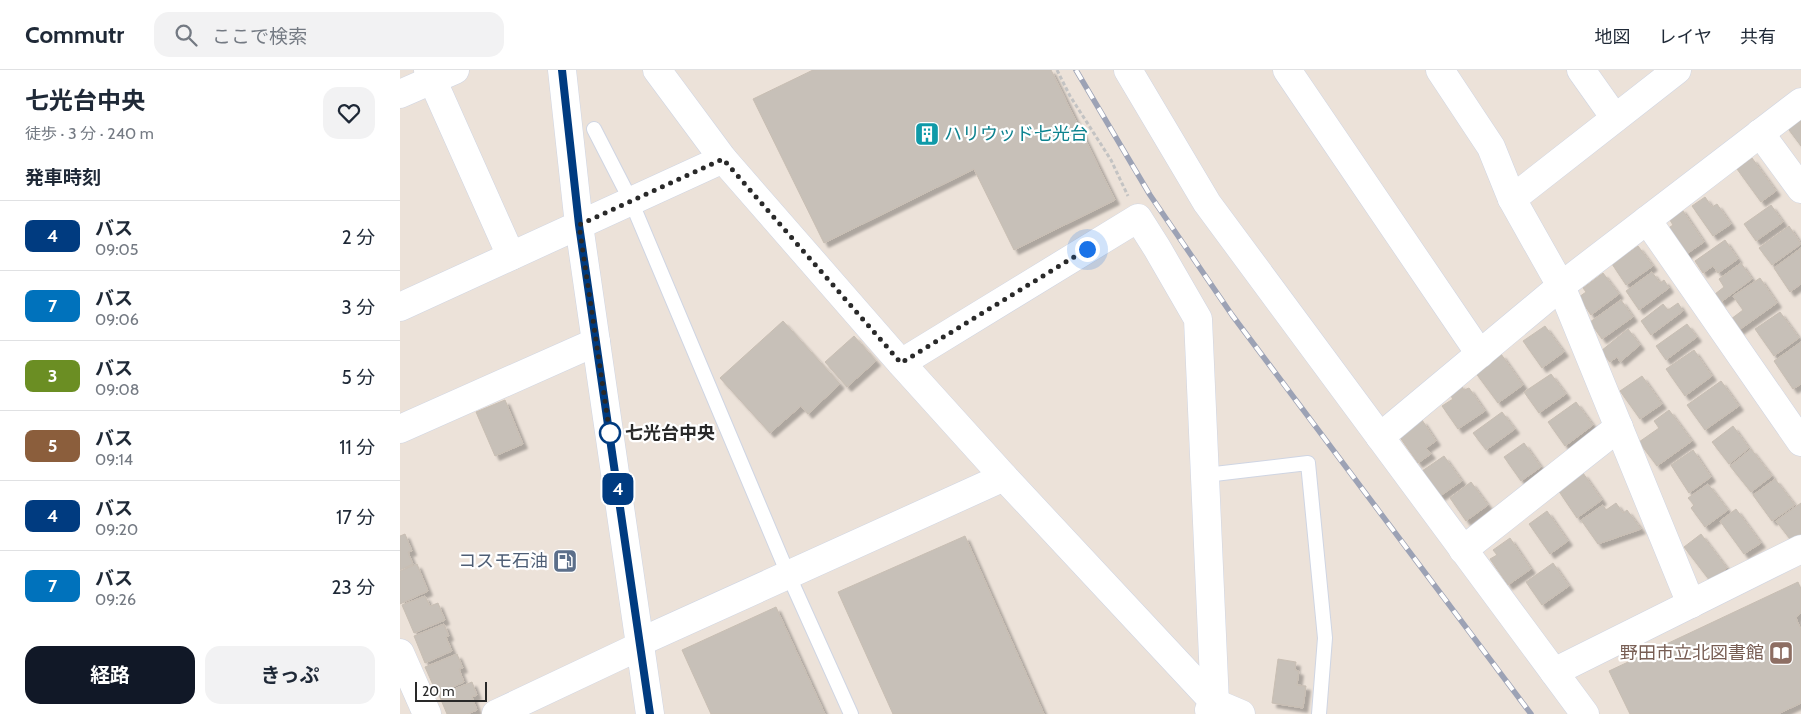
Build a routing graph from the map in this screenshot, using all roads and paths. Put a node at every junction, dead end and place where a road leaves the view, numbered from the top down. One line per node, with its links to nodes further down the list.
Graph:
1 (562, 70): 21 (street)
2 (657, 70): 15 (street)
3 (1057, 70): 19 (path)
4 (1128, 70): 30 (street)
5 (1287, 70): 26 (street)
6 (1440, 70): 17 (street)
7 (1581, 70): 12 (street)
8 (1677, 70): 12 (street)
9 (439, 73): 10 (street); 22 (street)
10 (400, 94)
11 (1801, 102): 14 (street)
12 (1615, 118): 17 (street)
13 (594, 129): 18 (lane)
14 (1760, 133): 16 (street); 20 (street)
15 (723, 159): 18 (street); 27 (street)
16 (1801, 189)
17 (1512, 199): 23 (street)
18 (631, 202): 21 (street); 36 (lane)
19 (1138, 218): 27 (street); 32 (street)
20 (1647, 220): 23 (street); 31 (street)
21 (579, 225): 22 (street); 25 (street)
22 (511, 256): 24 (street)
23 (1561, 286): 26 (street); 28 (street)
24 (400, 307)
25 (596, 342): 29 (street); 38 (street)
26 (1480, 354): 30 (street)
27 (901, 363): 33 (street)
28 (1619, 427): 35 (street); 37 (street)
29 (400, 429)
30 (1380, 437): 35 (street)
31 (1801, 442)
32 (1206, 475): 41 (street); 46 (lane)
33 (1004, 477): 36 (street); 41 (street)
34 (1801, 549): 37 (street)
35 (1463, 550): 40 (street)
36 (788, 574): 38 (street); 45 (lane)
37 (1691, 604): 40 (street)
38 (640, 644): 43 (street); 44 (street)
39 (400, 653): 42 (street)
40 (1554, 672): 47 (street)
41 (1222, 710)
42 (427, 714)
43 (496, 714)
44 (650, 714)
45 (851, 714)
46 (1319, 714)
47 (1585, 714)

